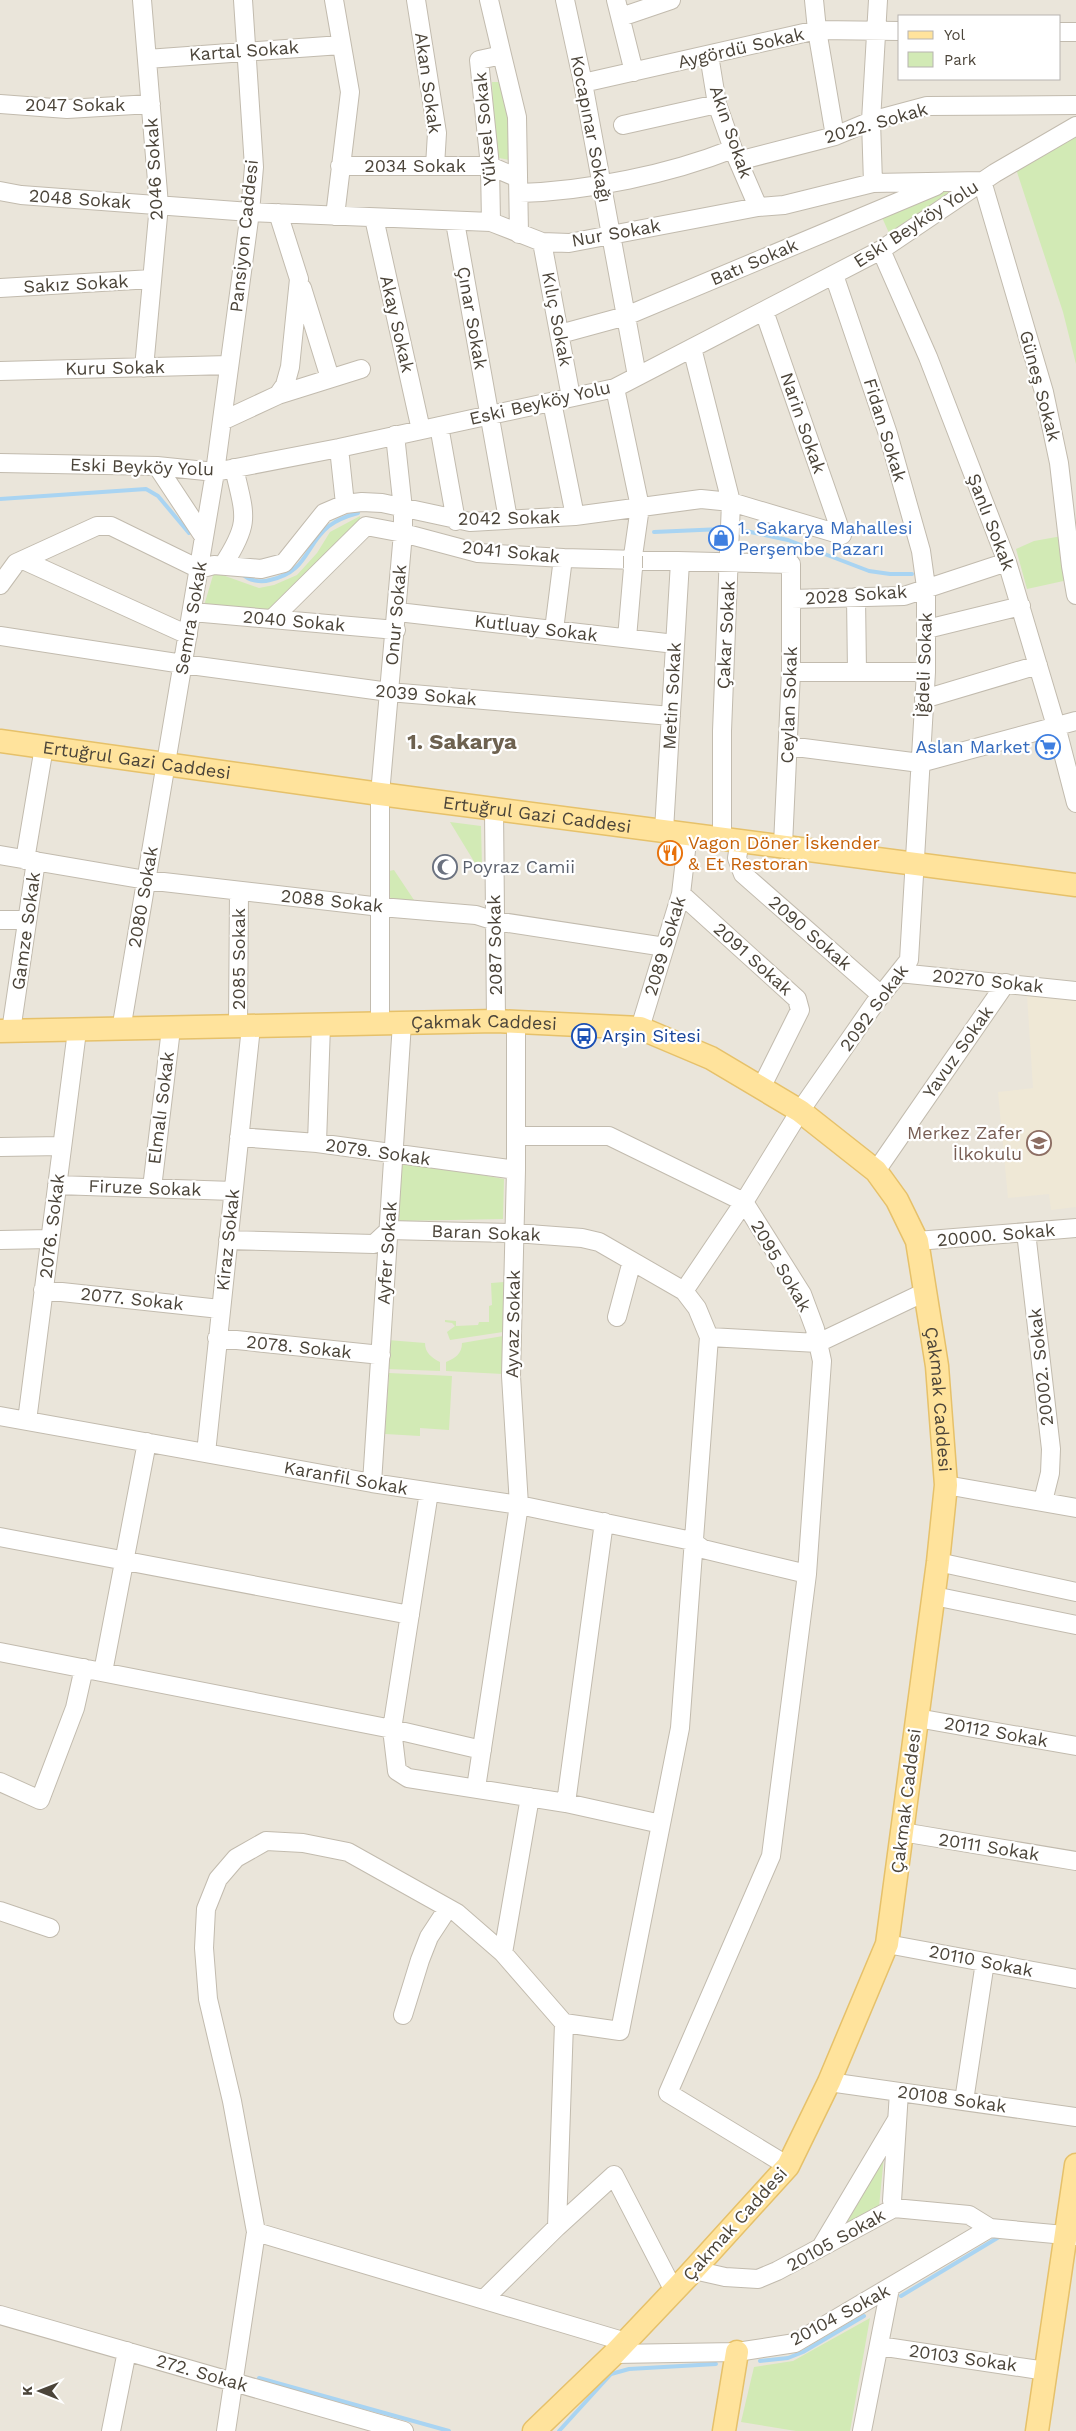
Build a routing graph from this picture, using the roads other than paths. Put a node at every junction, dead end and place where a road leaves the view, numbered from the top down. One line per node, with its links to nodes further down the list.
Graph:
1 (142, 0): 21 (street, 2046 Sokak)
2 (243, 0): 18 (street, Pansiyon Caddesi)
3 (334, 0): 17 (street)
4 (416, 0): 34 (street, Akan Sokak)
5 (489, 0): 19 (street, Yüksel Sokak)
6 (565, 0): 23 (street, Kocapınar Sokağı)
7 (616, 0): 11 (street)
8 (671, 0): 11 (street)
9 (814, 0): 12 (street)
10 (878, 0): 13 (street)
11 (621, 17): 22 (street)
12 (817, 30): 13 (street, Aygördü Sokak); 20 (street, Aygördü Sokak); 31 (street)
13 (877, 31): 14 (street, Aygördü Sokak); 28 (street)
14 (898, 31)
15 (1061, 32): 16 (street)
16 (1076, 32)
17 (341, 45): 18 (street, Kartal Sokak); 33 (street)
18 (247, 51): 21 (street, Kartal Sokak); 44 (street, Pansiyon Caddesi)
19 (502, 55): 35 (street, Yüksel Sokak); 40 (street, Yüksel Sokak)
20 (709, 56): 22 (street, Aygördü Sokak); 26 (street, Akın Sokak)
21 (147, 59): 25 (street, 2046 Sokak)
22 (634, 72): 23 (street, Aygördü Sokak)
23 (583, 83): 39 (street, Kocapınar Sokağı)
24 (0, 104): 25 (street, 2047 Sokak)
25 (151, 104): 42 (street, 2046 Sokak)
26 (718, 104): 29 (street); 32 (street, Akın Sokak)
27 (1076, 105): 28 (street, 2022. Sokak)
28 (872, 121): 31 (street, 2022. Sokak); 38 (street)
29 (624, 125)
30 (1076, 126): 36 (street, Eski Beyköy Yolu)
31 (835, 136): 32 (street, 2022. Sokak)
32 (736, 155): 39 (street, 2022. Sokak); 43 (street, Akın Sokak)
33 (340, 166): 34 (street, 2034 Sokak); 46 (street)
34 (434, 166): 35 (street, 2034 Sokak)
35 (490, 166): 40 (street, 2034 Sokak); 49 (street, Yüksel Sokak)
36 (982, 181): 37 (street, Nur Sokak); 53 (street, Eski Beyköy Yolu); 102 (street, Güneş Sokak)
37 (945, 182): 38 (street, Nur Sokak); 59 (street, Batı Sokak)
38 (873, 183): 43 (street, Nur Sokak)
39 (601, 184): 40 (street, 2022. Sokak); 51 (street, Kocapınar Sokağı)
40 (519, 186): 50 (street, Yüksel Sokak)
41 (0, 191): 42 (street, 2048 Sokak)
42 (159, 205): 44 (street, 2048 Sokak); 56 (street, 2046 Sokak)
43 (758, 207): 51 (street, Nur Sokak)
44 (250, 212): 45 (street, Nur Sokak); 62 (street, Pansiyon Caddesi)
45 (278, 214): 46 (street, Nur Sokak); 55 (street)
46 (335, 216): 47 (street, Nur Sokak)
47 (374, 218): 48 (street, Nur Sokak); 75 (street, Akay Sokak)
48 (456, 222): 49 (street, Nur Sokak); 72 (street, Çınar Sokak)
49 (491, 222): 50 (street, Nur Sokak)
50 (520, 234): 52 (street, Nur Sokak)
51 (611, 234): 52 (street, Nur Sokak); 59 (street, Kocapınar Sokağı)
52 (542, 242): 60 (street, Kılıç Sokak)
53 (881, 250): 54 (street, Eski Beyköy Yolu); 96 (street, Şanlı Sokak)
54 (834, 274): 58 (street, Eski Beyköy Yolu); 101 (street, Fidan Sokak)
55 (299, 279): 67 (street); 69 (street)
56 (152, 280): 57 (street, Sakız Sokak); 63 (street, 2046 Sokak)
57 (0, 288)
58 (764, 311): 61 (street, Eski Beyköy Yolu); 90 (street, Narin Sokak)
59 (626, 316): 60 (street, Batı Sokak); 66 (street, Kocapınar Sokağı)
60 (560, 334): 70 (street, Kılıç Sokak)
61 (692, 348): 66 (street, Eski Beyköy Yolu); 82 (street, Çakar Sokak)
62 (230, 365): 63 (street, Kuru Sokak); 73 (street, Pansiyon Caddesi)
63 (144, 368): 65 (street, Kuru Sokak)
64 (361, 369): 67 (street)
65 (0, 371)
66 (637, 376): 68 (street, Eski Beyköy Yolu)
67 (330, 378): 69 (street)
68 (615, 388): 70 (street, Eski Beyköy Yolu); 84 (street)
69 (278, 395): 73 (street)
70 (571, 397): 71 (street, Eski Beyköy Yolu)
71 (552, 402): 72 (street, Eski Beyköy Yolu); 86 (street)
72 (488, 415): 74 (street, Eski Beyköy Yolu); 87 (street, Çınar Sokak)
73 (222, 421): 81 (street, Pansiyon Caddesi)
74 (439, 426): 75 (street, Eski Beyköy Yolu); 88 (street)
75 (421, 430): 76 (street, Eski Beyköy Yolu)
76 (395, 435): 77 (street, Eski Beyköy Yolu); 85 (street, Onur Sokak)
77 (339, 448): 80 (street, Eski Beyköy Yolu); 83 (street)
78 (0, 463): 79 (street, Eski Beyköy Yolu)
79 (157, 466): 81 (street, Eski Beyköy Yolu); 91 (street)
80 (234, 468): 81 (street, Eski Beyköy Yolu); 98 (street)
81 (215, 472): 91 (street, Semra Sokak)
82 (731, 502): 84 (street, 2042 Sokak); 90 (street, 2042 Sokak); 95 (street, Çakar Sokak)
83 (345, 504): 85 (street, 2042 Sokak); 98 (street, 2042 Sokak)
84 (640, 507): 86 (street, 2042 Sokak); 114 (street)
85 (403, 509): 88 (street, 2042 Sokak); 89 (street, Onur Sokak)
86 (574, 516): 87 (street, 2042 Sokak)
87 (508, 520): 88 (street, 2042 Sokak)
88 (456, 521)
89 (403, 533): 92 (street, 2041 Sokak); 107 (street, Onur Sokak); 108 (street, 2041 Sokak)
90 (842, 536)
91 (204, 538): 99 (street, Semra Sokak)
92 (563, 558): 94 (street, 2041 Sokak); 110 (street)
93 (23, 560): 99 (street); 100 (street); 112 (street)
94 (680, 562): 95 (street, 2041 Sokak); 115 (street, Metin Sokak)
95 (730, 562): 97 (street, 2041 Sokak); 136 (street, Çakar Sokak)
96 (1008, 562): 101 (street, 2028 Sokak); 105 (street, Şanlı Sokak)
97 (791, 564): 104 (street, Ceylan Sokak)
98 (222, 565): 99 (street, 2042 Sokak)
99 (199, 569): 106 (street, Semra Sokak)
100 (0, 585)
101 (926, 587): 103 (street, 2028 Sokak); 111 (street, İğdeli Sokak)
102 (1076, 595)
103 (856, 597): 104 (street, 2028 Sokak); 119 (street)
104 (791, 599): 118 (street, Ceylan Sokak)
105 (1021, 606): 111 (street); 117 (street, Şanlı Sokak)
106 (192, 612): 108 (street, 2040 Sokak); 112 (street, Semra Sokak)
107 (398, 612): 109 (street, Onur Sokak); 110 (street, Kutluay Sokak)
108 (272, 619): 109 (street, 2040 Sokak)
109 (396, 630): 121 (street, Onur Sokak)
110 (554, 630): 114 (street, Kutluay Sokak)
111 (926, 630): 120 (street, İğdeli Sokak)
112 (188, 635): 116 (street, Semra Sokak)
113 (0, 636): 116 (street, 2039 Sokak)
114 (628, 638): 115 (street, Kutluay Sokak)
115 (675, 644): 123 (street, Metin Sokak)
116 (183, 664): 121 (street, 2039 Sokak); 130 (street, Semra Sokak)
117 (1038, 665): 122 (street); 125 (street, Şanlı Sokak)
118 (791, 672): 119 (street); 127 (street, Ceylan Sokak)
119 (857, 672): 120 (street)
120 (926, 672): 122 (street, İğdeli Sokak)
121 (389, 692): 123 (street, 2039 Sokak); 131 (street, Onur Sokak)
122 (924, 699): 129 (street, İğdeli Sokak)
123 (671, 716): 134 (street, Metin Sokak)
124 (1076, 721): 125 (street)
125 (1056, 726): 129 (street); 132 (street, Şanlı Sokak)
126 (0, 741): 128 (main road, Ertuğrul Gazi Caddesi)
127 (788, 746): 129 (street); 137 (street, Ceylan Sokak)
128 (44, 747): 130 (main road, Ertuğrul Gazi Caddesi); 139 (street, Gamze Sokak)
129 (920, 763): 140 (street, İğdeli Sokak)
130 (166, 765): 131 (main road, Ertuğrul Gazi Caddesi); 141 (street, 2080 Sokak)
131 (380, 794): 133 (main road, Ertuğrul Gazi Caddesi); 145 (street, Onur Sokak)
132 (1076, 803)
133 (494, 808): 134 (main road, Ertuğrul Gazi Caddesi); 148 (street, 2087 Sokak)
134 (664, 830): 135 (main road, Ertuğrul Gazi Caddesi)
135 (688, 833): 136 (main road, Ertuğrul Gazi Caddesi); 144 (street, 2089 Sokak)
136 (731, 839): 137 (main road, Ertuğrul Gazi Caddesi); 153 (street, 2090 Sokak)
137 (783, 845): 140 (main road, Ertuğrul Gazi Caddesi)
138 (0, 855): 139 (street, 2088 Sokak)
139 (31, 861): 141 (street, 2088 Sokak); 147 (street, Gamze Sokak)
140 (914, 863): 142 (main road, Ertuğrul Gazi Caddesi); 150 (street, 2092 Sokak)
141 (146, 880): 143 (street, 2088 Sokak); 160 (street, 2080 Sokak)
142 (1076, 885)
143 (240, 891): 145 (street, 2088 Sokak); 157 (street, 2085 Sokak)
144 (681, 894): 149 (street, 2089 Sokak); 163 (street, 2091 Sokak)
145 (380, 907): 148 (street, 2088 Sokak); 155 (street, Ayfer Sokak)
146 (0, 920): 147 (street)
147 (27, 920): 161 (street, Gamze Sokak)
148 (495, 921): 149 (street, 2088 Sokak); 154 (street, 2087 Sokak)
149 (665, 947): 158 (street, 2089 Sokak)
150 (899, 973): 151 (street, 20270 Sokak); 153 (street, 2092 Sokak)
151 (1006, 983): 152 (street, 20270 Sokak); 172 (street, Yavuz Sokak)
152 (1076, 991)
153 (881, 995): 164 (street, 2092 Sokak)
154 (506, 1022): 155 (main road, Çakmak Caddesi); 158 (main road, Çakmak Caddesi); 165 (street, Ayvaz Sokak)
155 (391, 1023): 156 (main road, Çakmak Caddesi); 170 (street, Ayfer Sokak)
156 (321, 1025): 157 (main road, Çakmak Caddesi); 167 (street)
157 (245, 1027): 159 (main road, Çakmak Caddesi); 166 (street, Kiraz Sokak)
158 (640, 1028): 163 (main road, Çakmak Caddesi)
159 (171, 1029): 160 (main road, Çakmak Caddesi); 174 (street, Elmalı Sokak)
160 (121, 1030): 162 (main road, Çakmak Caddesi)
161 (5, 1031): 162 (main road, Çakmak Caddesi)
162 (77, 1031): 168 (street, 2076. Sokak)
163 (761, 1088): 164 (main road, Çakmak Caddesi)
164 (800, 1111): 172 (main road, Çakmak Caddesi); 176 (street, 2092 Sokak)
165 (516, 1136): 171 (street, Ayvaz Sokak); 176 (street, 2095 Sokak)
166 (239, 1137): 167 (street, 2079. Sokak); 175 (street, Kiraz Sokak)
167 (317, 1143): 170 (street, 2079. Sokak)
168 (62, 1146): 169 (street); 173 (street, 2076. Sokak)
169 (0, 1147)
170 (393, 1154): 171 (street, 2079. Sokak); 178 (street, Ayfer Sokak)
171 (516, 1170): 180 (street, Ayvaz Sokak)
172 (876, 1171): 184 (main road, Çakmak Caddesi)
173 (57, 1185): 174 (street, Firuze Sokak); 181 (street, 2076. Sokak)
174 (152, 1188): 175 (street, Firuze Sokak)
175 (233, 1191): 183 (street, Kiraz Sokak)
176 (744, 1202): 187 (street, 2092 Sokak); 193 (street, 2095 Sokak)
177 (1076, 1228): 179 (street, 20000. Sokak)
178 (389, 1230): 180 (street, Baran Sokak); 183 (street); 194 (street, Ayfer Sokak)
179 (1026, 1232): 184 (street, 20000. Sokak); 202 (street, 20002. Sokak)
180 (515, 1233): 185 (street, Baran Sokak); 203 (street, Ayvaz Sokak)
181 (50, 1239): 182 (street); 186 (street, 2076. Sokak)
182 (0, 1240)
183 (228, 1240): 189 (street, Kiraz Sokak)
184 (917, 1241): 188 (main road, Çakmak Caddesi)
185 (632, 1261): 187 (street, Baran Sokak); 190 (street)
186 (43, 1290): 189 (street, 2077. Sokak); 196 (street, 2076. Sokak)
187 (684, 1291): 191 (street, Baran Sokak)
188 (925, 1292): 193 (street); 200 (main road, Çakmak Caddesi)
189 (220, 1309): 192 (street, Kiraz Sokak)
190 (617, 1317)
191 (709, 1337): 193 (street); 207 (street)
192 (217, 1338): 194 (street, 2078. Sokak); 198 (street, Kiraz Sokak)
193 (818, 1343): 210 (street, 2095 Sokak)
194 (381, 1355): 199 (street, Ayfer Sokak)
195 (0, 1416): 196 (street, Karanfil Sokak)
196 (27, 1420): 197 (street, Karanfil Sokak)
197 (147, 1442): 198 (street, Karanfil Sokak); 208 (street)
198 (206, 1453): 199 (street, Karanfil Sokak)
199 (372, 1483): 201 (street, Karanfil Sokak)
200 (946, 1485): 202 (street); 209 (main road, Çakmak Caddesi)
201 (429, 1492): 203 (street, Karanfil Sokak); 213 (street)
202 (1043, 1501): 204 (street)
203 (519, 1506): 205 (street, Karanfil Sokak); 221 (street, Ayvaz Sokak)
204 (1076, 1508)
205 (604, 1522): 207 (street, Karanfil Sokak); 225 (street)
206 (0, 1537): 208 (street)
207 (692, 1542): 210 (street, Karanfil Sokak); 226 (street)
208 (124, 1561): 213 (street); 217 (street)
209 (938, 1562): 211 (street); 212 (main road, Çakmak Caddesi)
210 (807, 1574): 244 (street, 2095 Sokak)
211 (1076, 1592)
212 (934, 1596): 214 (street); 218 (main road, Çakmak Caddesi)
213 (410, 1616): 219 (street)
214 (1076, 1625)
215 (0, 1652): 216 (street)
216 (84, 1668): 217 (street); 222 (street)
217 (103, 1672): 219 (street)
218 (917, 1718): 220 (street, 20112 Sokak); 227 (main road, Çakmak Caddesi)
219 (392, 1729): 221 (street); 223 (street)
220 (1076, 1746)
221 (482, 1750): 223 (street, Ayvaz Sokak)
222 (0, 1782)
223 (476, 1788): 224 (street)
224 (530, 1797): 225 (street); 233 (street)
225 (566, 1803): 226 (street)
226 (661, 1824): 237 (street)
227 (902, 1832): 228 (street, 20111 Sokak); 232 (main road, Çakmak Caddesi)
228 (1076, 1861)
229 (448, 1908): 233 (street); 236 (street); 248 (street)
230 (0, 1911): 231 (street)
231 (50, 1928)
232 (887, 1944): 234 (street, 20110 Sokak); 238 (main road, Çakmak Caddesi)
233 (503, 1953): 237 (street)
234 (985, 1962): 235 (street, 20110 Sokak); 240 (street)
235 (1076, 1979)
236 (403, 2015)
237 (564, 2023): 246 (street)
238 (829, 2082): 239 (street, 20108 Sokak); 244 (main road, Çakmak Caddesi)
239 (899, 2092): 240 (street, 20108 Sokak); 242 (street)
240 (964, 2101): 241 (street, 20108 Sokak)
241 (1076, 2117)
242 (896, 2121): 245 (street); 250 (street)
243 (1076, 2165): 249 (main road)
244 (788, 2166): 251 (main road, Çakmak Caddesi)
245 (892, 2201)
246 (557, 2227): 253 (street); 254 (street)
247 (990, 2228): 249 (street, 20105 Sokak); 250 (street, 20105 Sokak); 252 (street, 20104 Sokak)
248 (256, 2232): 254 (street, 20104 Sokak); 261 (street)
249 (1071, 2235): 260 (main road)
250 (820, 2248): 251 (street, 20105 Sokak)
251 (694, 2270): 253 (main road, Çakmak Caddesi)
252 (890, 2288): 256 (street); 259 (street, 20104 Sokak)
253 (674, 2291): 257 (main road, Çakmak Caddesi)
254 (484, 2300): 257 (street, 20104 Sokak)
255 (1, 2319): 258 (street, 272. Sokak)
256 (879, 2346): 260 (street, 20103 Sokak); 268 (street)
257 (620, 2348): 259 (street, 20104 Sokak); 266 (main road, Çakmak Caddesi)
258 (127, 2351): 261 (street, 272. Sokak); 263 (street)
259 (736, 2352): 267 (main road)
260 (1046, 2372): 269 (main road)
261 (234, 2382): 262 (street, 272. Sokak); 264 (street)
262 (367, 2426): 265 (street, 272. Sokak)
263 (111, 2431)
264 (226, 2431)
265 (404, 2431)
266 (534, 2431)
267 (726, 2431)
268 (862, 2431)
269 (1037, 2431)

